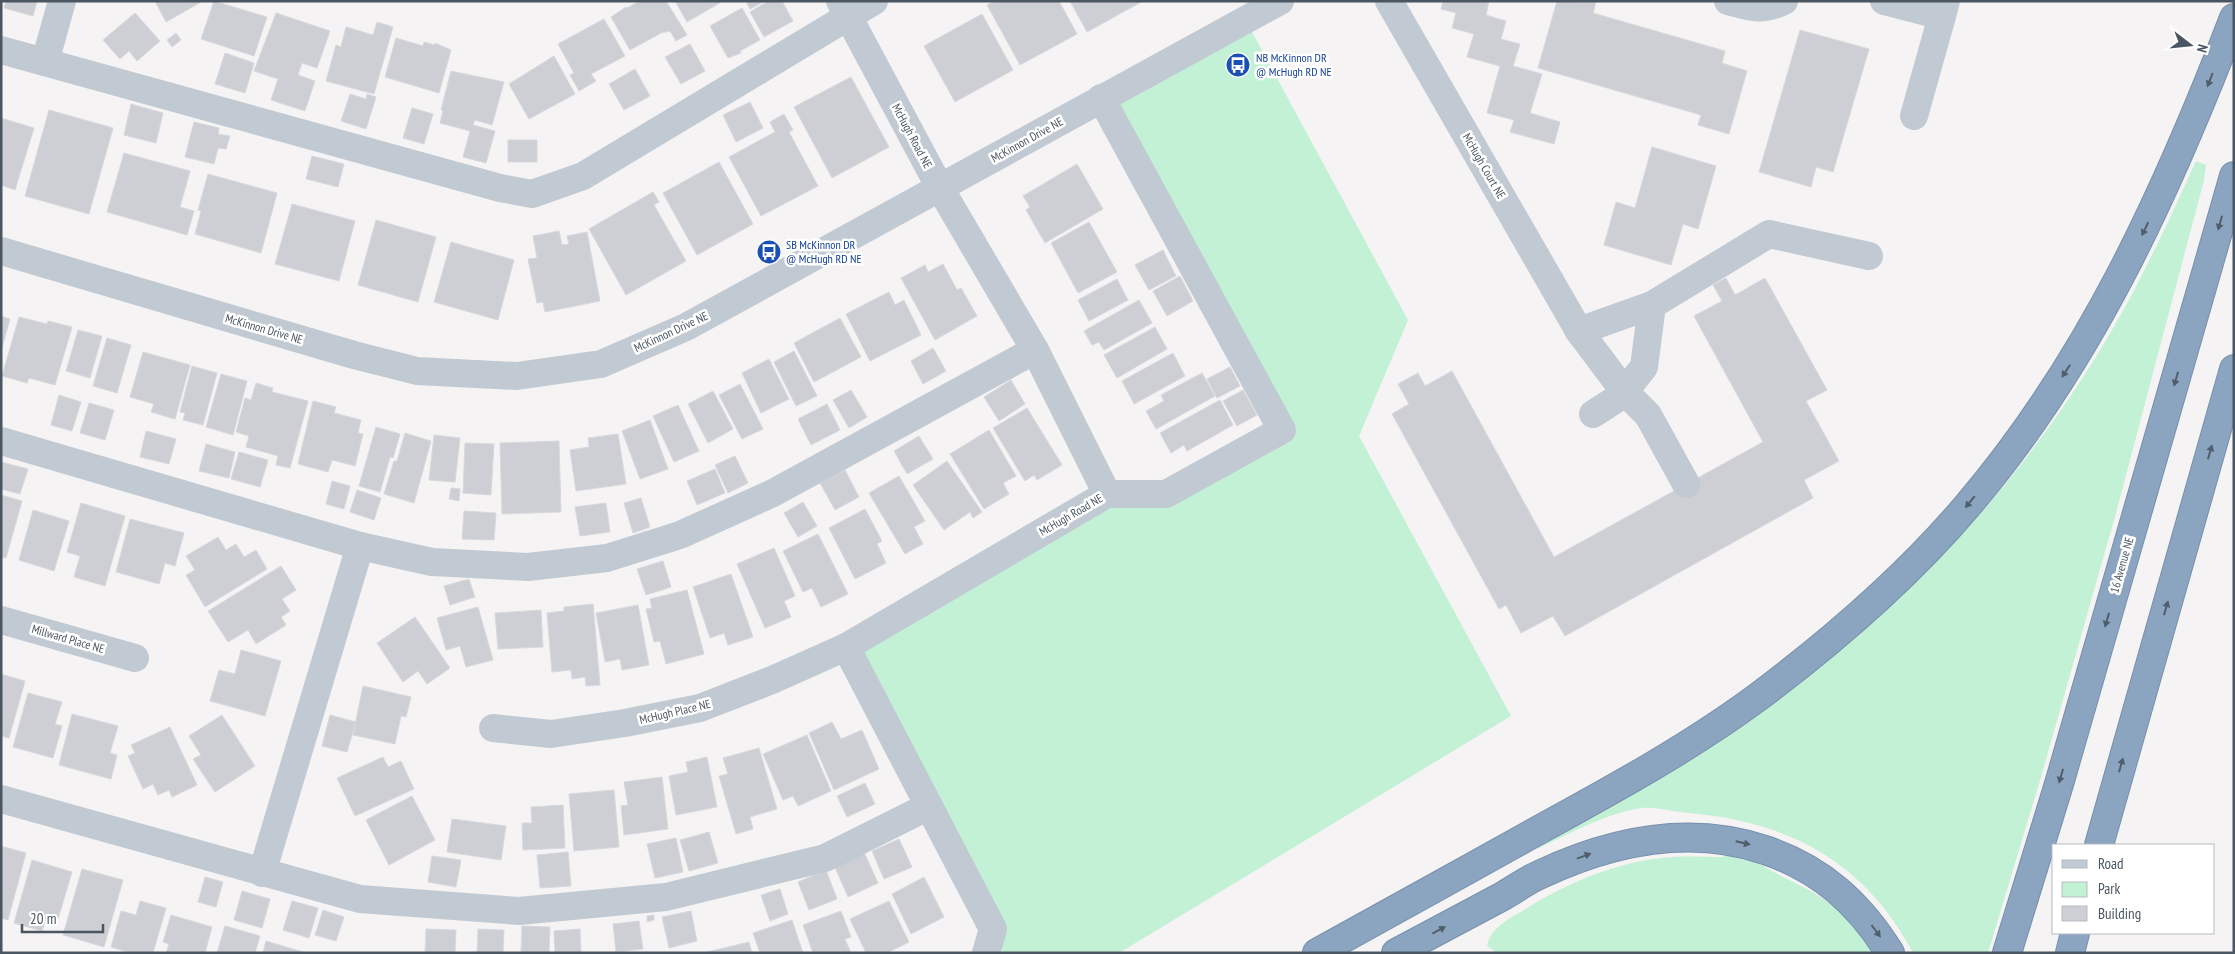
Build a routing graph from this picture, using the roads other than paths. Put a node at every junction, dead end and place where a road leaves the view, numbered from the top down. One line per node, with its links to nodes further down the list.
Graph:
1 (62, 1): 12 (street)
2 (874, 1): 8 (street)
3 (1280, 1): 13 (street, McKinnon Drive NE)
4 (1389, 1): 20 (street, McHugh Court NE)
5 (1728, 1): 6 (street)
6 (1784, 1)
7 (1884, 1): 9 (street)
8 (844, 8): 12 (street); 16 (street, McHugh Road NE)
9 (1944, 9): 14 (street)
10 (2234, 18): 39 (highway, one-way to 39)
11 (1, 50): 12 (street)
12 (45, 62)
13 (1101, 98): 16 (street, McKinnon Drive NE); 27 (street)
14 (1914, 116)
15 (2234, 176): 42 (highway, 16 Avenue NE, one-way to 42)
16 (940, 188): 17 (street, McKinnon Drive NE); 21 (street, McHugh Road NE)
17 (1, 251)
18 (1869, 256): 19 (street)
19 (1652, 305): 20 (street); 23 (street)
20 (1579, 331): 23 (street, McHugh Court NE)
21 (1035, 350): 27 (street, McHugh Road NE); 28 (street)
22 (2234, 369): 35 (highway, one-way to 22)
23 (1624, 392): 24 (street); 26 (street, McHugh Court NE)
24 (1592, 414)
25 (1, 441): 28 (street)
26 (1686, 484)
27 (1107, 494): 30 (street, McHugh Road NE)
28 (360, 546): 36 (street)
29 (1, 620): 31 (street, Millward Place NE)
30 (846, 647): 32 (street, McHugh Place NE); 34 (street)
31 (135, 658)
32 (493, 728)
33 (1, 799): 36 (street)
34 (928, 806): 36 (street); 38 (street)
35 (2099, 844)
36 (262, 873)
37 (2075, 934): 43 (highway)
38 (986, 953)
39 (1317, 953)
40 (1396, 953): 41 (highway, one-way to 41)
41 (1890, 953)
42 (2007, 953)
43 (2070, 953)

